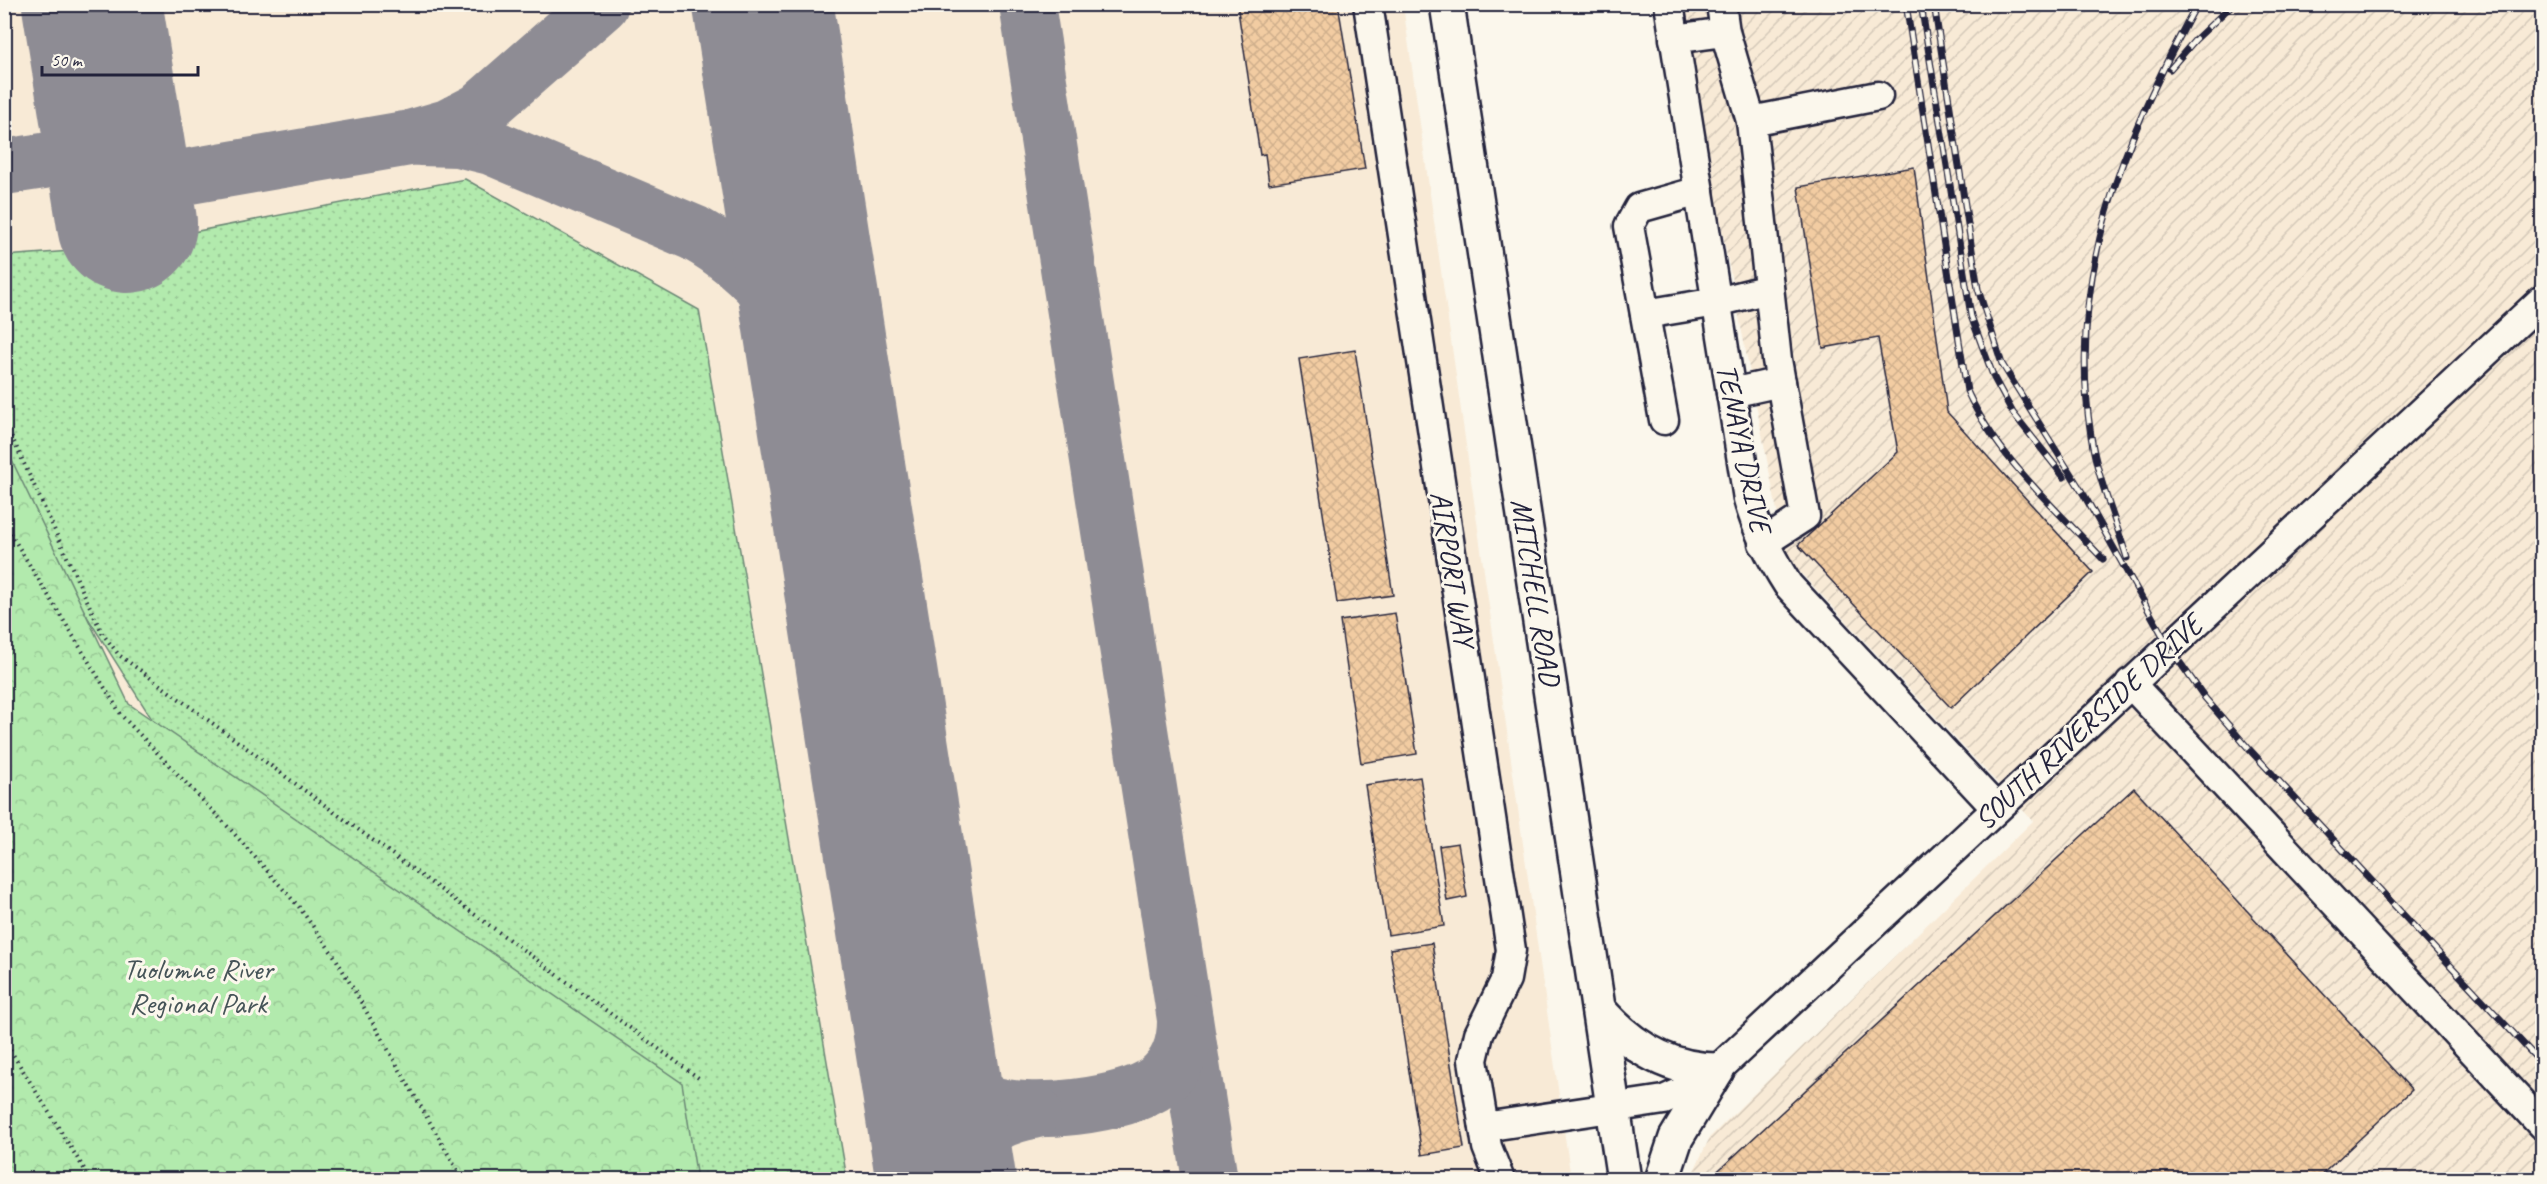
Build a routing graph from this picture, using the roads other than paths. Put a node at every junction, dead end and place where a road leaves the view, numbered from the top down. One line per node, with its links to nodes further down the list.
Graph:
1 (1368, 4): 23 (street, AIRPORT WAY)
2 (1447, 4): 19 (main road, MITCHELL ROAD)
3 (1668, 4): 5 (street, TENAYA DRIVE)
4 (1723, 18): 5 (street); 7 (street)
5 (1674, 39): 8 (street, TENAYA DRIVE)
6 (1878, 96): 7 (street)
7 (1751, 121): 9 (street)
8 (1699, 191): 11 (street, TENAYA DRIVE); 12 (street)
9 (1769, 289): 11 (street); 13 (street)
10 (2542, 300): 17 (street, SOUTH RIVERSIDE DRIVE)
11 (1717, 302): 12 (street); 14 (street, TENAYA DRIVE)
12 (1645, 314): 15 (street)
13 (1781, 382): 14 (street); 16 (street)
14 (1731, 393): 16 (street, TENAYA DRIVE)
15 (1664, 420)
16 (1763, 543): 18 (street, TENAYA DRIVE)
17 (2130, 684): 18 (street, SOUTH RIVERSIDE DRIVE); 22 (street)
18 (1996, 808): 20 (street, SOUTH RIVERSIDE DRIVE)
19 (1599, 1010): 20 (main road); 21 (main road, MITCHELL ROAD)
20 (1717, 1070): 21 (street, SOUTH RIVERSIDE DRIVE); 26 (main road)
21 (1613, 1108): 23 (street); 25 (main road, MITCHELL ROAD)
22 (2542, 1125)
23 (1484, 1127): 24 (street, AIRPORT WAY)
24 (1500, 1179)
25 (1624, 1179)
26 (1662, 1179)

